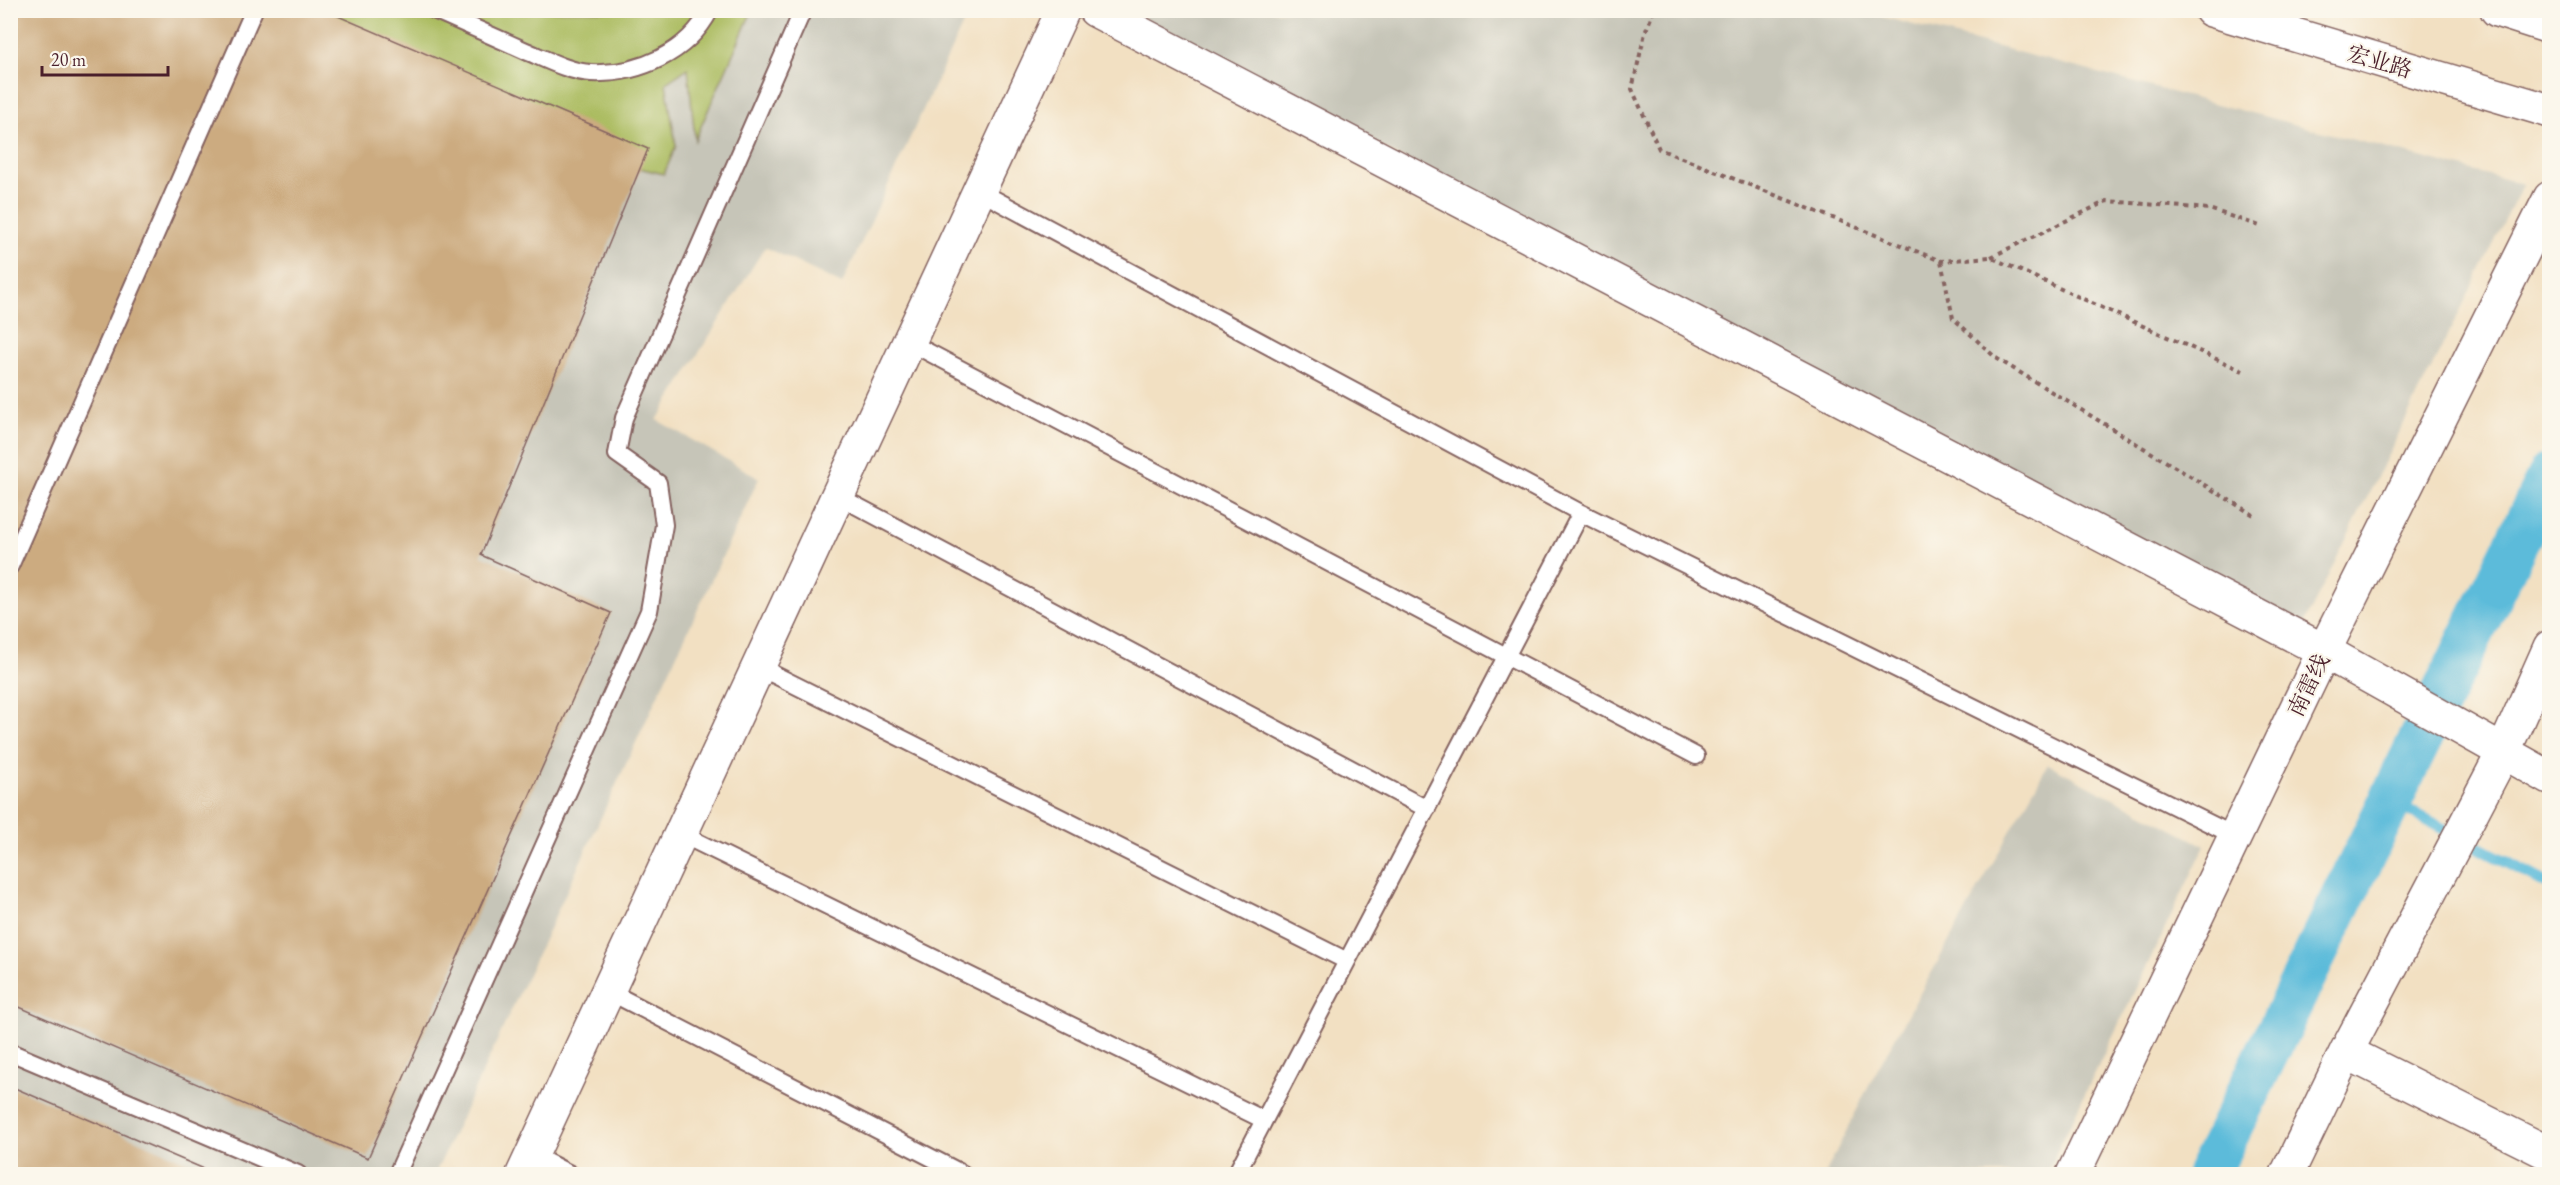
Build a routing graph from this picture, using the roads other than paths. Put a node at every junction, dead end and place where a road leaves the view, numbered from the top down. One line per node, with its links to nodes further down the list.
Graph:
1 (254, 10): 16 (lane)
2 (434, 10): 3 (lane)
3 (710, 10)
4 (803, 10): 35 (lane)
5 (1063, 10): 11 (street)
6 (1095, 10): 18 (street)
7 (2211, 10): 10 (street, 宏业路)
8 (2496, 10): 9 (street)
9 (2550, 27)
10 (2550, 111)
11 (979, 191): 13 (street); 15 (lane)
12 (2550, 198): 18 (street, 南雷线)
13 (909, 342): 14 (street); 19 (lane)
14 (838, 495): 20 (street); 24 (lane)
15 (1581, 513): 19 (lane); 26 (lane)
16 (10, 566)
17 (2550, 647): 21 (street)
18 (2324, 651): 21 (street); 26 (street, 南雷线)
19 (1506, 657): 22 (lane); 24 (lane)
20 (759, 667): 25 (street); 27 (lane)
21 (2495, 749): 23 (street); 30 (street)
22 (1696, 756)
23 (2550, 778)
24 (1426, 809): 27 (lane)
25 (681, 834): 28 (street); 31 (lane)
26 (2235, 836): 39 (street, 南雷线)
27 (1347, 962): 31 (lane)
28 (608, 990): 33 (street); 37 (lane)
29 (10, 1052): 34 (lane)
30 (2346, 1052): 32 (street); 40 (street)
31 (1264, 1120): 38 (lane)
32 (2550, 1154)
33 (528, 1165): 36 (lane)
34 (298, 1174)
35 (397, 1174)
36 (570, 1174)
37 (963, 1174)
38 (1236, 1174)
39 (2073, 1174)
40 (2288, 1174)

